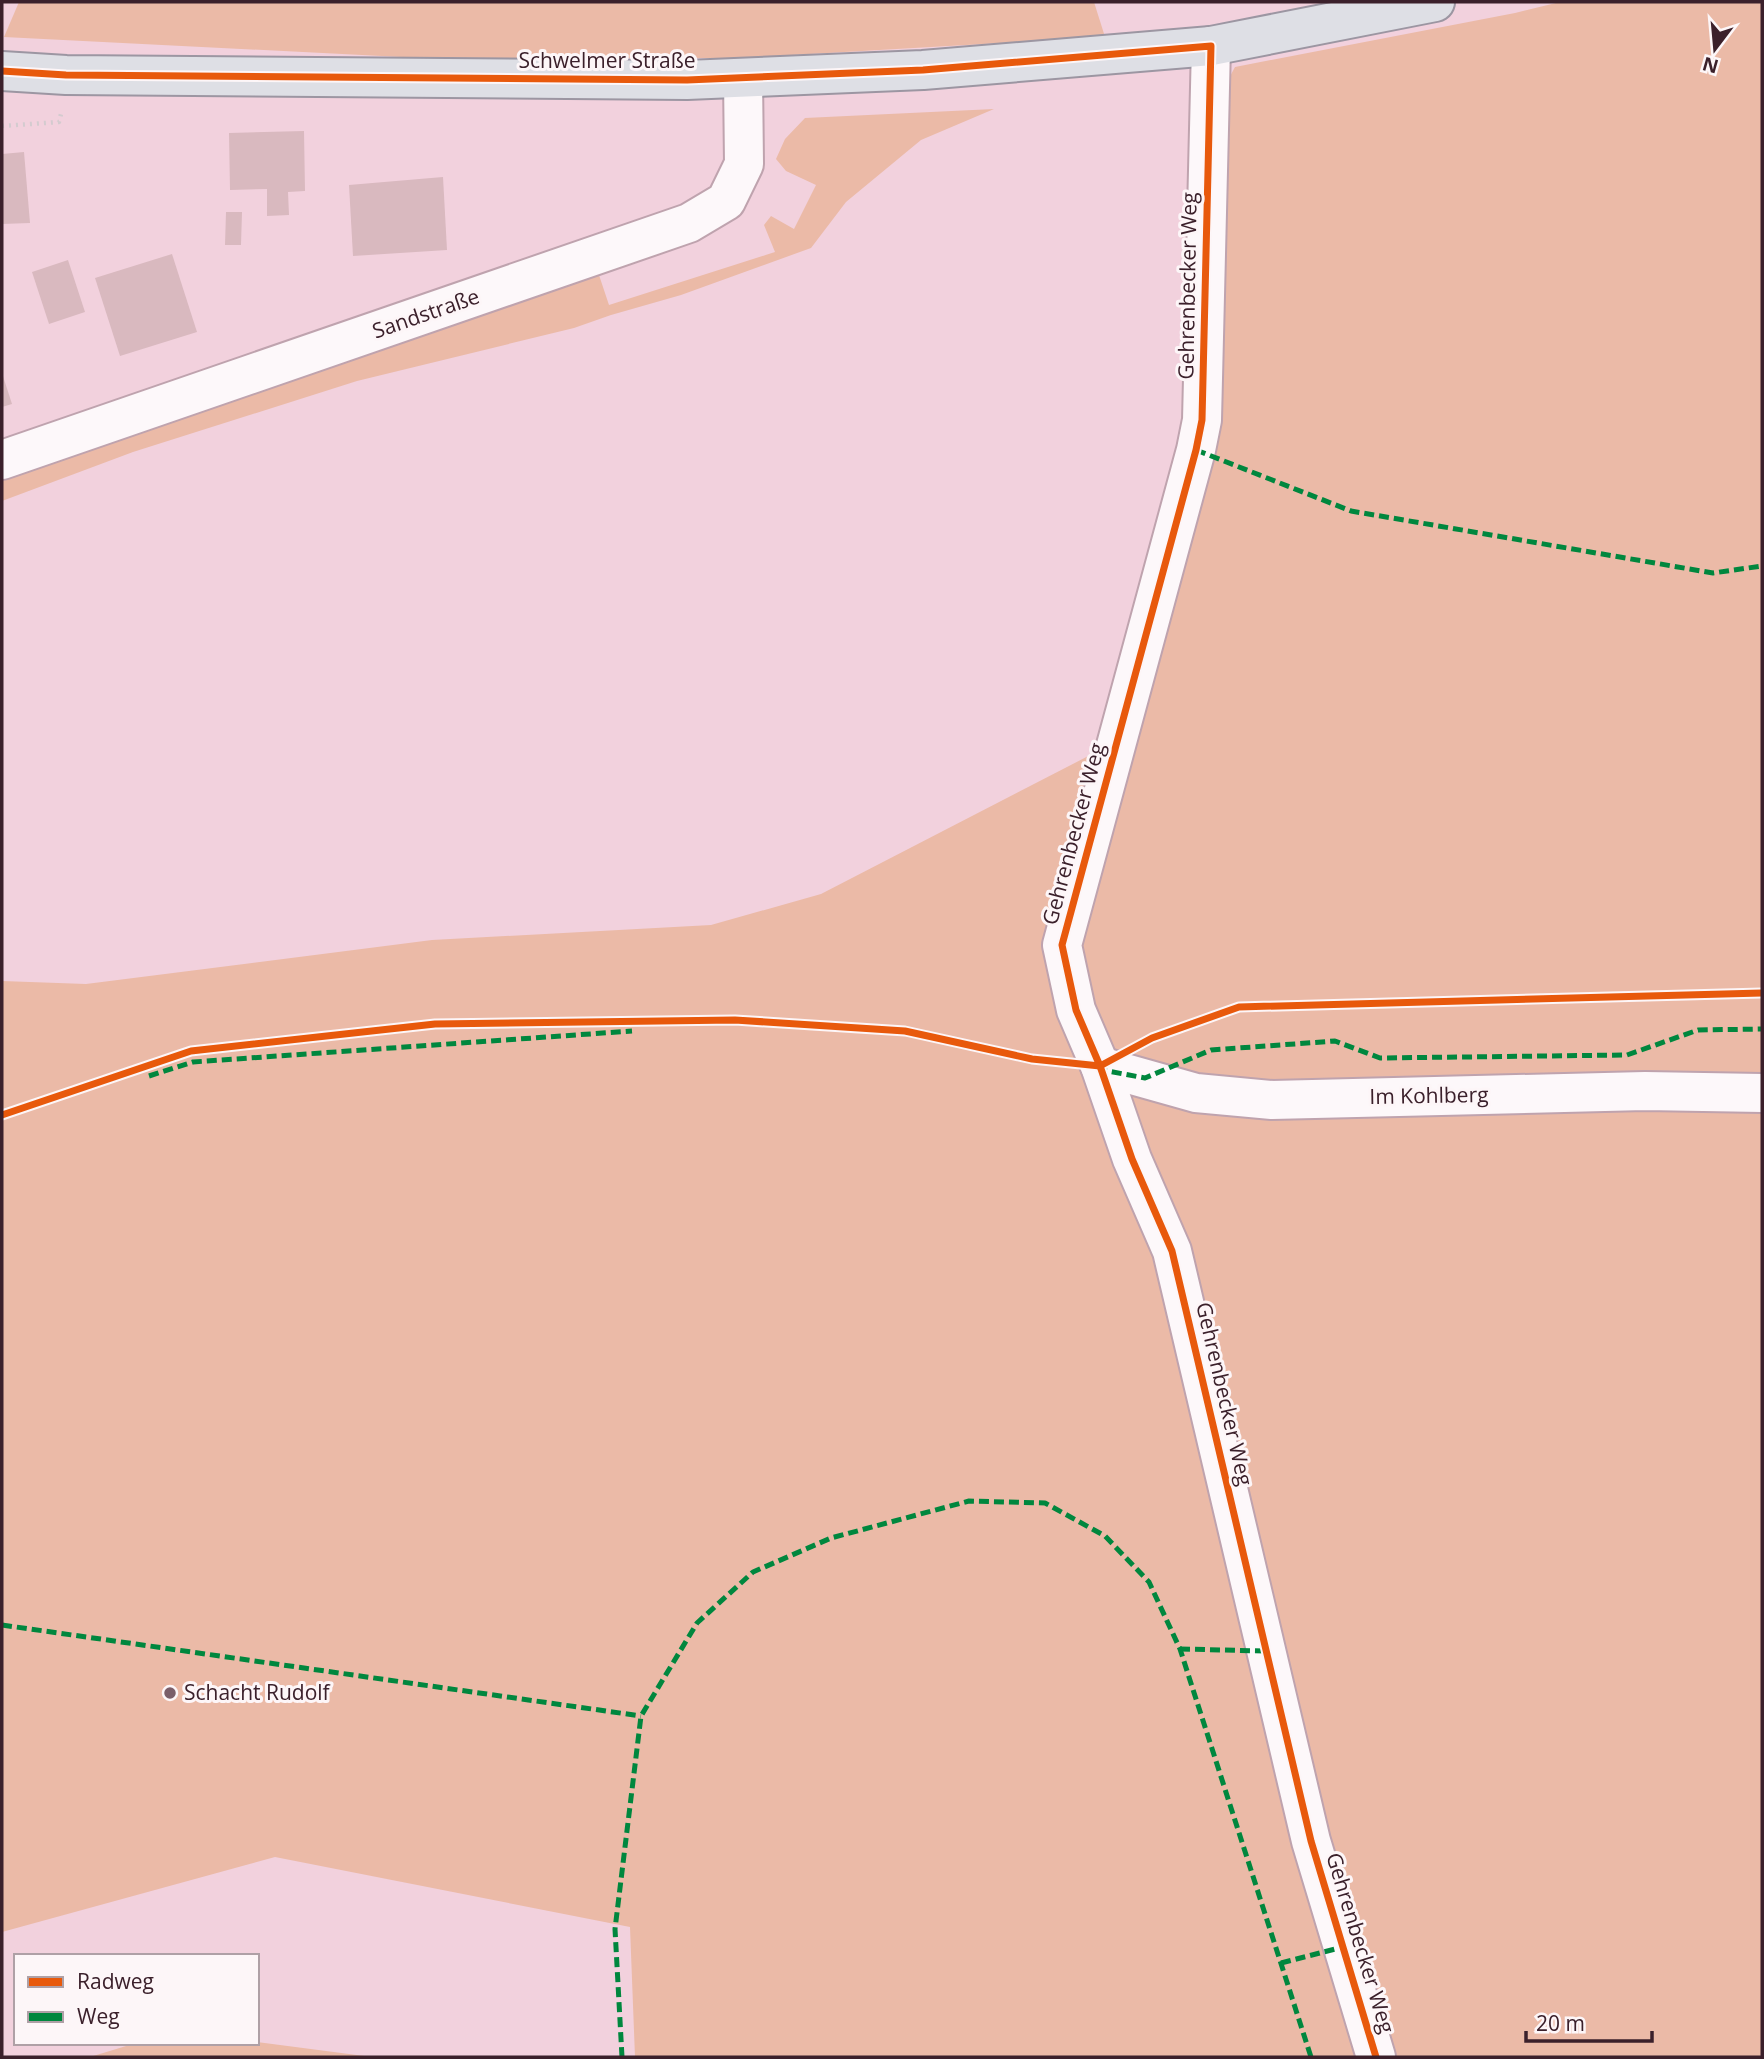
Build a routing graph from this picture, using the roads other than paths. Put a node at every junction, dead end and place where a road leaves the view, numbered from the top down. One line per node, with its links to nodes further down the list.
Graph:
1 (1435, 2): 2 (main road, Schwelmer Straße)
2 (1211, 46): 4 (main road, Schwelmer Straße); 6 (street, Gehrenbecker Weg)
3 (2, 71): 4 (main road, Schwelmer Straße)
4 (743, 78): 5 (street, Sandstraße)
5 (2, 460)
6 (1100, 1066): 7 (street, Im Kohlberg); 8 (street, Gehrenbecker Weg)
7 (1762, 1093)
8 (1376, 2057)

